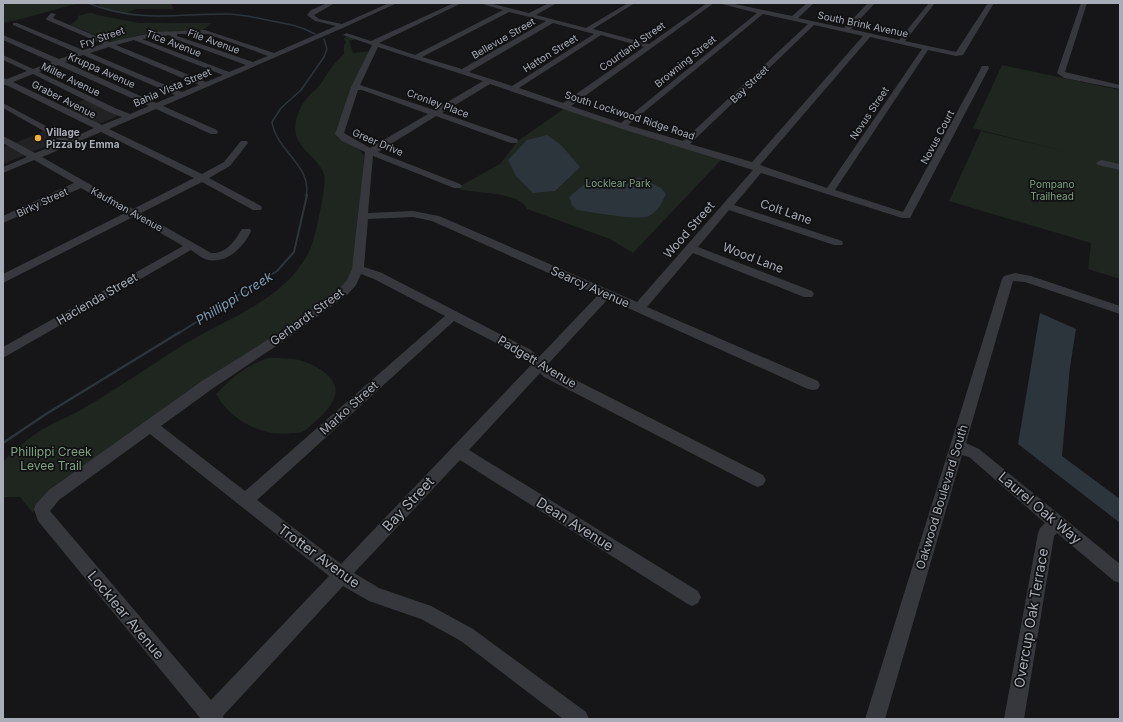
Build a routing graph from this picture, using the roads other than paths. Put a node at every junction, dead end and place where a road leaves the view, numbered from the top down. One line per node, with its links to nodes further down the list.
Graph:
1 (332, 3): 25 (street)
2 (394, 3): 25 (street, Bahia Vista Street)
3 (402, 3): 25 (street, Bahia Vista Street)
4 (459, 3): 35 (street)
5 (482, 3): 17 (street)
6 (554, 3): 20 (street)
7 (632, 3): 26 (street, Hatton Street)
8 (711, 3): 37 (street, Courtland Street)
9 (721, 3): 16 (street, South Brink Avenue)
10 (749, 3): 16 (street)
11 (811, 3): 21 (street)
12 (872, 3): 27 (street)
13 (932, 3): 34 (street)
14 (991, 3): 38 (street, South Brink Avenue)
15 (1084, 3): 52 (street)
16 (742, 8): 18 (street, South Brink Avenue)
17 (508, 10): 20 (street); 42 (street)
18 (762, 12): 21 (street, South Brink Avenue); 61 (street, Browning Street)
19 (53, 14): 36 (street)
20 (530, 15): 22 (street)
21 (793, 19): 23 (street, South Brink Avenue)
22 (552, 21): 26 (street); 47 (street, Bellevue Street)
23 (813, 23): 27 (street, South Brink Avenue); 68 (street, Bay Street)
24 (15, 24): 39 (street)
25 (346, 25): 40 (street, Bahia Vista Street)
26 (588, 30): 29 (street)
27 (846, 30): 31 (street, South Brink Avenue)
28 (173, 33): 33 (street, Fry Street); 40 (street, Fry Street); 44 (street, File Avenue)
29 (600, 33): 37 (street); 54 (street, Hatton Street)
30 (346, 35): 35 (street, South Lockwood Ridge Road)
31 (868, 35): 34 (street, South Brink Avenue); 73 (street, Wood Street)
32 (3, 37): 43 (street, Kruppa Avenue)
33 (134, 38): 36 (street, Fry Street); 48 (street, Tice Avenue)
34 (901, 42): 38 (street, South Brink Avenue)
35 (374, 44): 42 (street, South Lockwood Ridge Road); 53 (street, Greer Drive)
36 (110, 45): 39 (street, Fry Street); 51 (street)
37 (650, 46): 58 (street, Courtland Street)
38 (926, 48): 78 (street, Novus Street)
39 (85, 54): 43 (street, Fry Street); 55 (street)
40 (274, 56): 44 (street, Bahia Vista Street)
41 (3, 57): 46 (street, Miller Avenue)
42 (416, 57): 47 (street, South Lockwood Ridge Road)
43 (60, 62): 46 (street, Fry Street); 57 (street, Kruppa Avenue)
44 (253, 65): 48 (street, Bahia Vista Street)
45 (985, 68): 83 (street, Novus Court)
46 (34, 72): 50 (street, Fry Street); 60 (street, Miller Avenue)
47 (463, 72): 49 (street, South Lockwood Ridge Road)
48 (230, 75): 51 (street, Bahia Vista Street)
49 (489, 81): 54 (street, South Lockwood Ridge Road); 59 (street)
50 (4, 82): 62 (street, Graber Avenue)
51 (206, 85): 55 (street, Bahia Vista Street)
52 (1120, 87)
53 (356, 88): 59 (street, Cronley Place); 69 (street, Greer Drive)
54 (512, 89): 58 (street, South Lockwood Ridge Road)
55 (182, 95): 57 (street, Bahia Vista Street)
56 (3, 106): 66 (street)
57 (156, 106): 60 (street, Bahia Vista Street); 63 (street, Kruppa Avenue)
58 (565, 106): 61 (street, South Lockwood Ridge Road)
59 (435, 113): 65 (street, Cronley Place); 69 (street)
60 (131, 116): 62 (street, Bahia Vista Street)
61 (622, 126): 68 (street, South Lockwood Ridge Road)
62 (101, 129): 66 (street, Bahia Vista Street); 75 (street, Graber Avenue)
63 (214, 132)
64 (3, 139): 70 (street, Kaufman Avenue)
65 (514, 141)
66 (70, 142): 70 (street, Bahia Vista Street)
67 (244, 143): 75 (street)
68 (685, 144): 73 (street, South Lockwood Ridge Road)
69 (370, 151): 77 (street, Greer Drive); 82 (street, Gerhardt Street)
70 (34, 157): 74 (street, Bahia Vista Street); 76 (street, Kaufman Avenue)
71 (1101, 163): 72 (street)
72 (1120, 167)
73 (757, 168): 78 (street, South Lockwood Ridge Road); 79 (street, Wood Street)
74 (3, 170)
75 (202, 178): 80 (street, Graber Avenue); 81 (street)
76 (81, 184): 81 (street, Kaufman Avenue); 84 (street, Birky Street)
77 (457, 186)
78 (830, 191): 83 (street, South Lockwood Ridge Road)
79 (727, 206): 86 (street, Colt Lane); 88 (street, Wood Street)
80 (256, 208)
81 (133, 212): 87 (street, Kaufman Avenue); 90 (street)
82 (362, 216): 89 (street, Gerhardt Street); 91 (street, Searcy Avenue)
83 (906, 216)
84 (3, 220)
85 (246, 231): 87 (street, Kaufman Avenue)
86 (838, 243)
87 (191, 246): 96 (street, Hacienda Street)
88 (690, 248): 92 (street, Wood Lane); 93 (street, Wood Street)
89 (358, 269): 95 (street, Padgett Avenue); 99 (street, Gerhardt Street)
90 (3, 279)
91 (606, 294): 93 (street, Searcy Avenue); 97 (street, Bay Street)
92 (808, 294)
93 (639, 308): 98 (street, Searcy Avenue)
94 (1120, 310): 100 (street, Oakwood Boulevard South)
95 (452, 316): 97 (street, Padgett Avenue); 103 (street, Marko Street)
96 (3, 353)
97 (539, 364): 101 (street, Bay Street); 102 (street, Padgett Avenue)
98 (813, 385)
99 (151, 426): 103 (street, Trotter Avenue); 104 (street, Gerhardt Street)
100 (957, 446): 105 (street, Laurel Oak Way); 111 (street, Oakwood Boulevard South)
101 (458, 451): 106 (street, Bay Street); 108 (street, Dean Avenue)
102 (758, 480)
103 (245, 501): 106 (street, Trotter Avenue)
104 (42, 508): 109 (street, Locklear Avenue)
105 (1057, 522): 107 (street, Laurel Oak Way); 112 (street, Overcup Oak Terrace)
106 (341, 575): 109 (street, Bay Street); 110 (street, Trotter Avenue)
107 (1120, 575)
108 (692, 597)
109 (212, 717)
110 (579, 719)
111 (875, 719)
112 (1014, 719)

